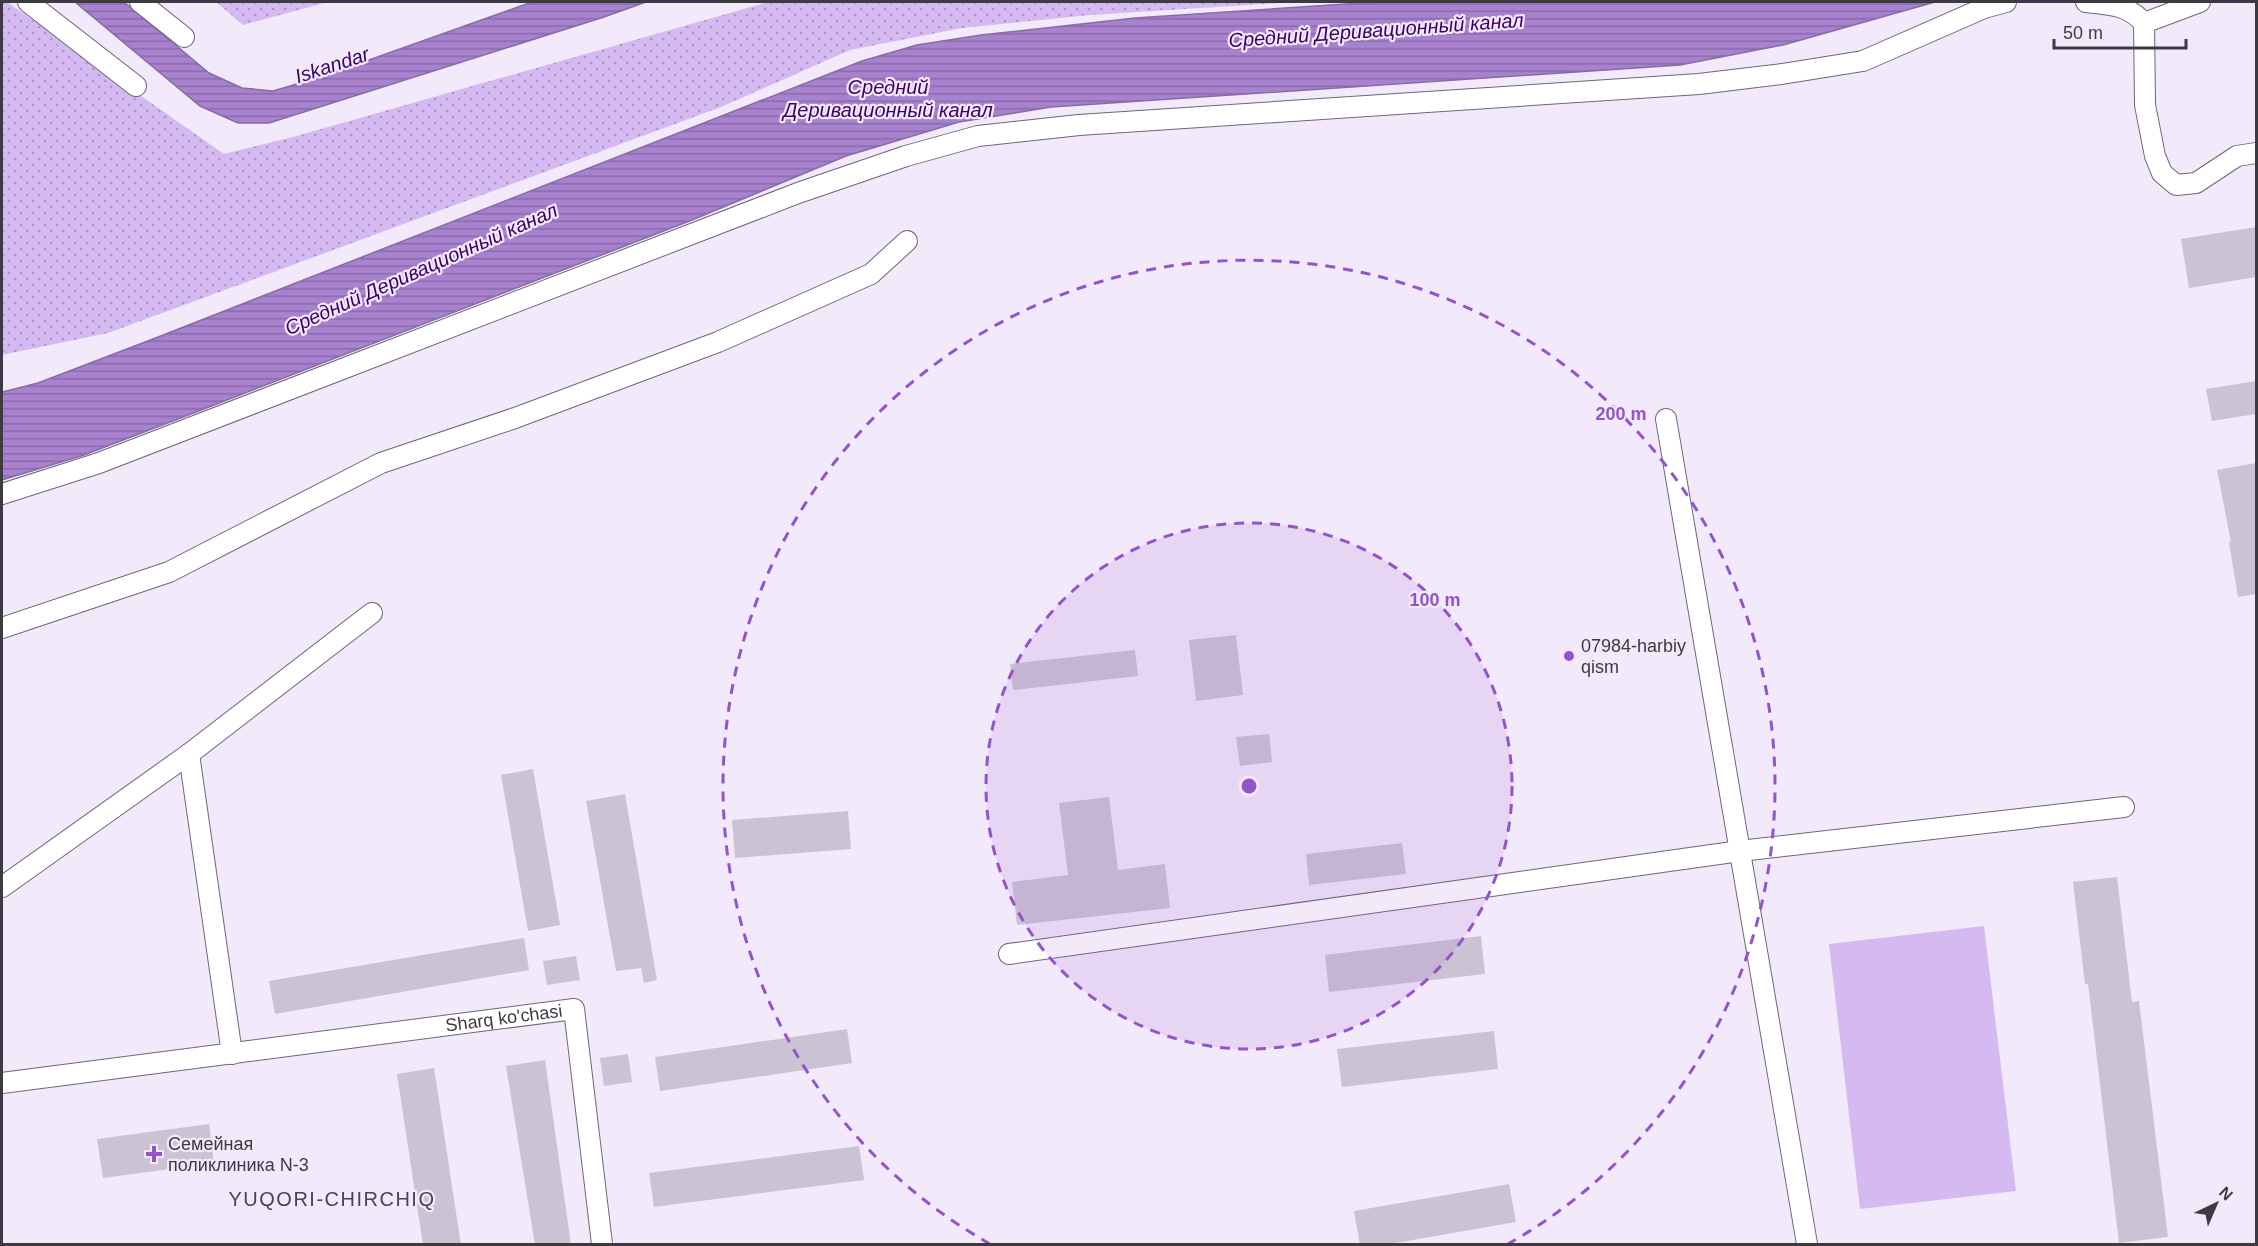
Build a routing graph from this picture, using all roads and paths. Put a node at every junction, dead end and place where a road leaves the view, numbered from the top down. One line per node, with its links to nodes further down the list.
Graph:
1 (28, 2): 8 (street)
2 (140, 2): 7 (street)
3 (2006, 2): 12 (street)
4 (2086, 2): 6 (street)
5 (2199, 2): 6 (street)
6 (2144, 22): 9 (street)
7 (184, 37)
8 (136, 86)
9 (2256, 153)
10 (907, 241): 14 (street)
11 (1666, 419): 17 (street)
12 (2, 494)
13 (372, 613): 15 (street)
14 (2, 628)
15 (189, 754): 18 (street); 20 (street)
16 (2124, 807): 17 (street)
17 (1740, 851): 19 (street); 23 (street)
18 (2, 887)
19 (1009, 954)
20 (232, 1054): 21 (street, Sharq ko'chasi); 22 (street, Sharq ko'chasi)
21 (2, 1083)
22 (602, 1245)
23 (1807, 1245)

